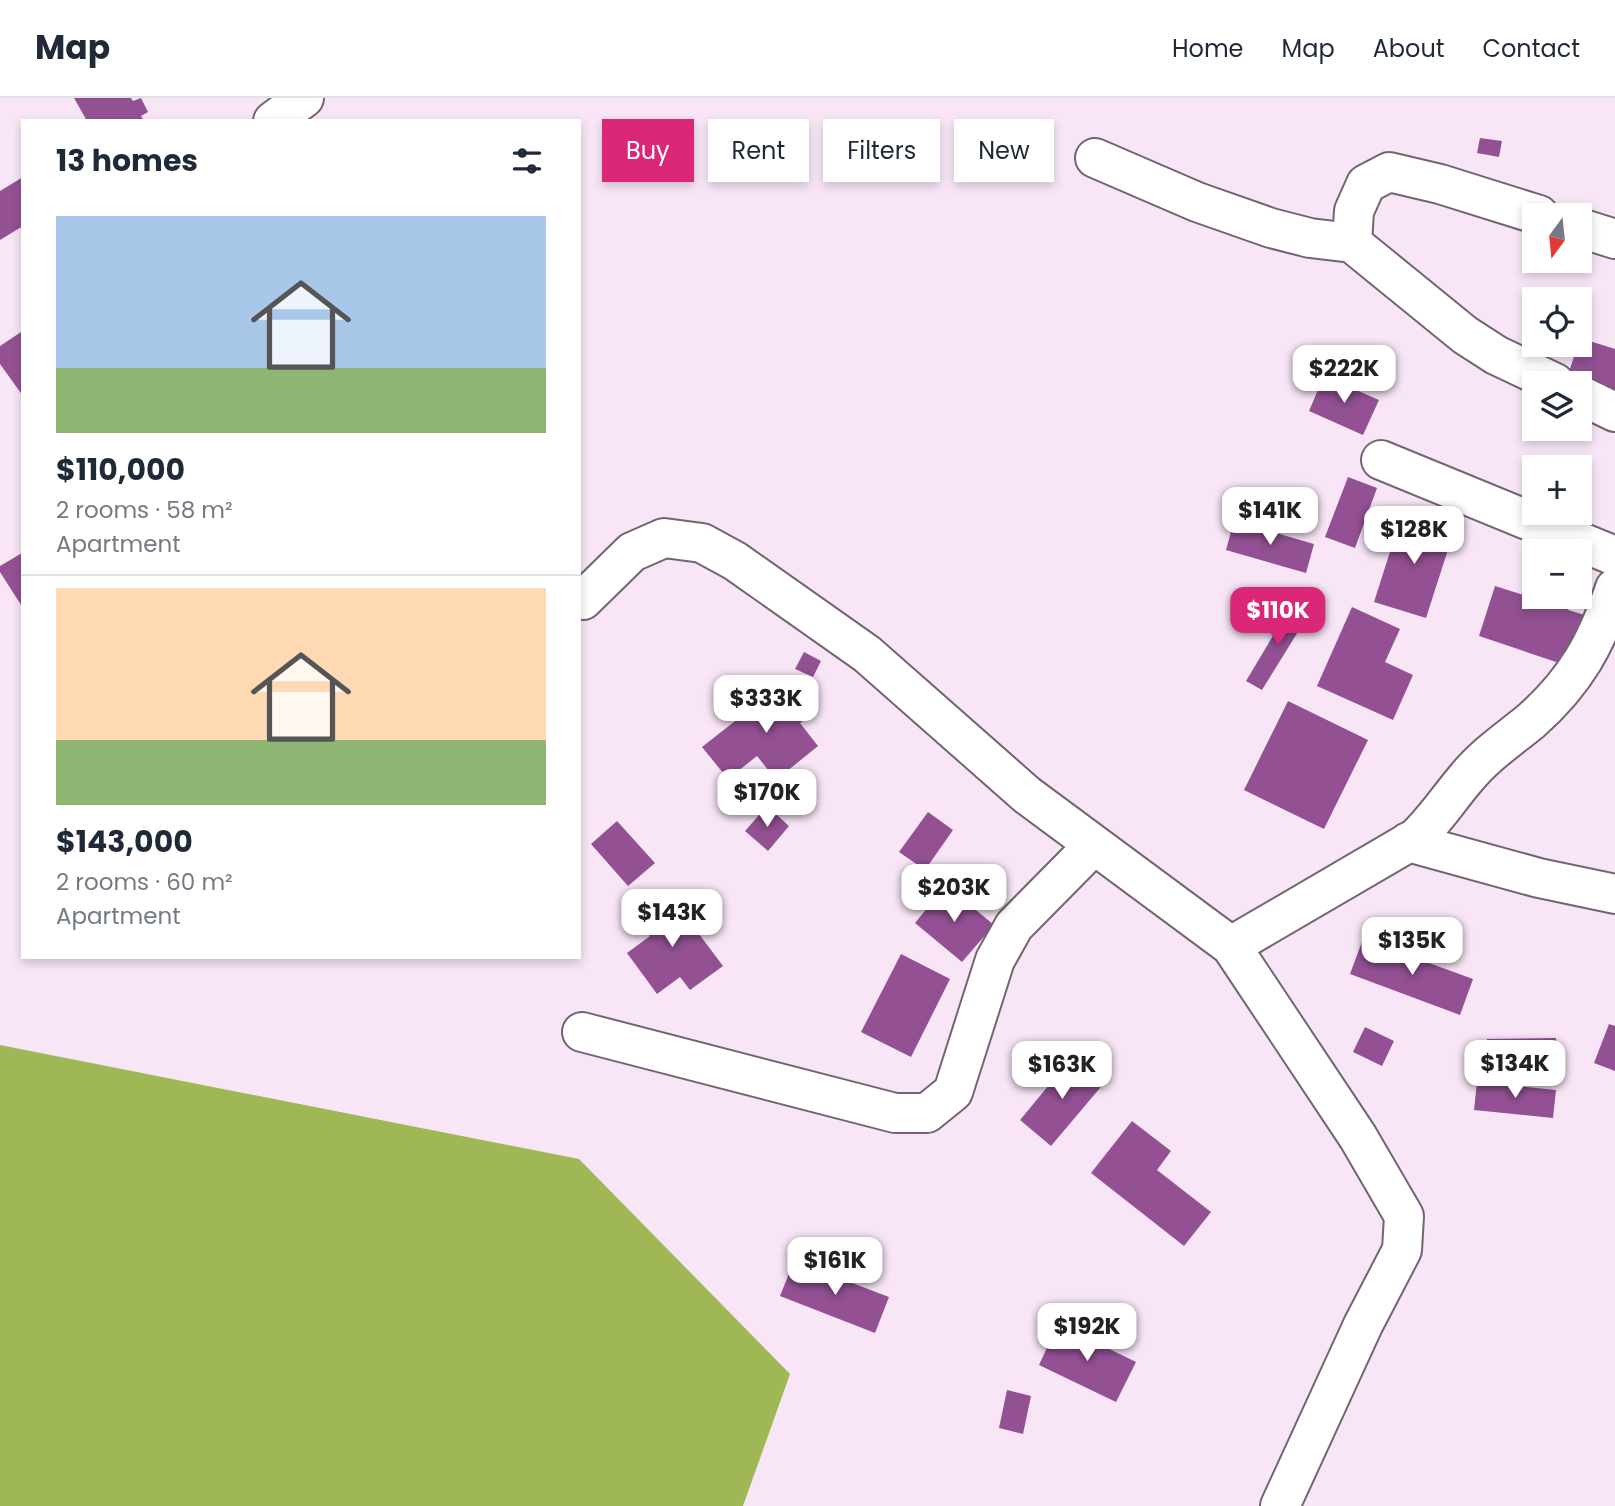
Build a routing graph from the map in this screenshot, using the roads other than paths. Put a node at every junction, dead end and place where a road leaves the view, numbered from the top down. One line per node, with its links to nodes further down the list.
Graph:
1 (304, 98): 2 (street)
2 (276, 119)
3 (1095, 158): 7 (street)
4 (1522, 210): 7 (street)
5 (1592, 232): 6 (street)
6 (1615, 239)
7 (1352, 243): 8 (street)
8 (1530, 371)
9 (1592, 401): 10 (street)
10 (1615, 412)
11 (1381, 460): 12 (street)
12 (1615, 556)
13 (1615, 588): 15 (street)
14 (583, 600): 16 (street)
15 (1408, 842): 17 (street); 18 (street)
16 (1094, 845): 18 (street); 19 (street)
17 (1615, 894)
18 (1231, 946): 20 (street)
19 (582, 1032)
20 (1280, 1506)

